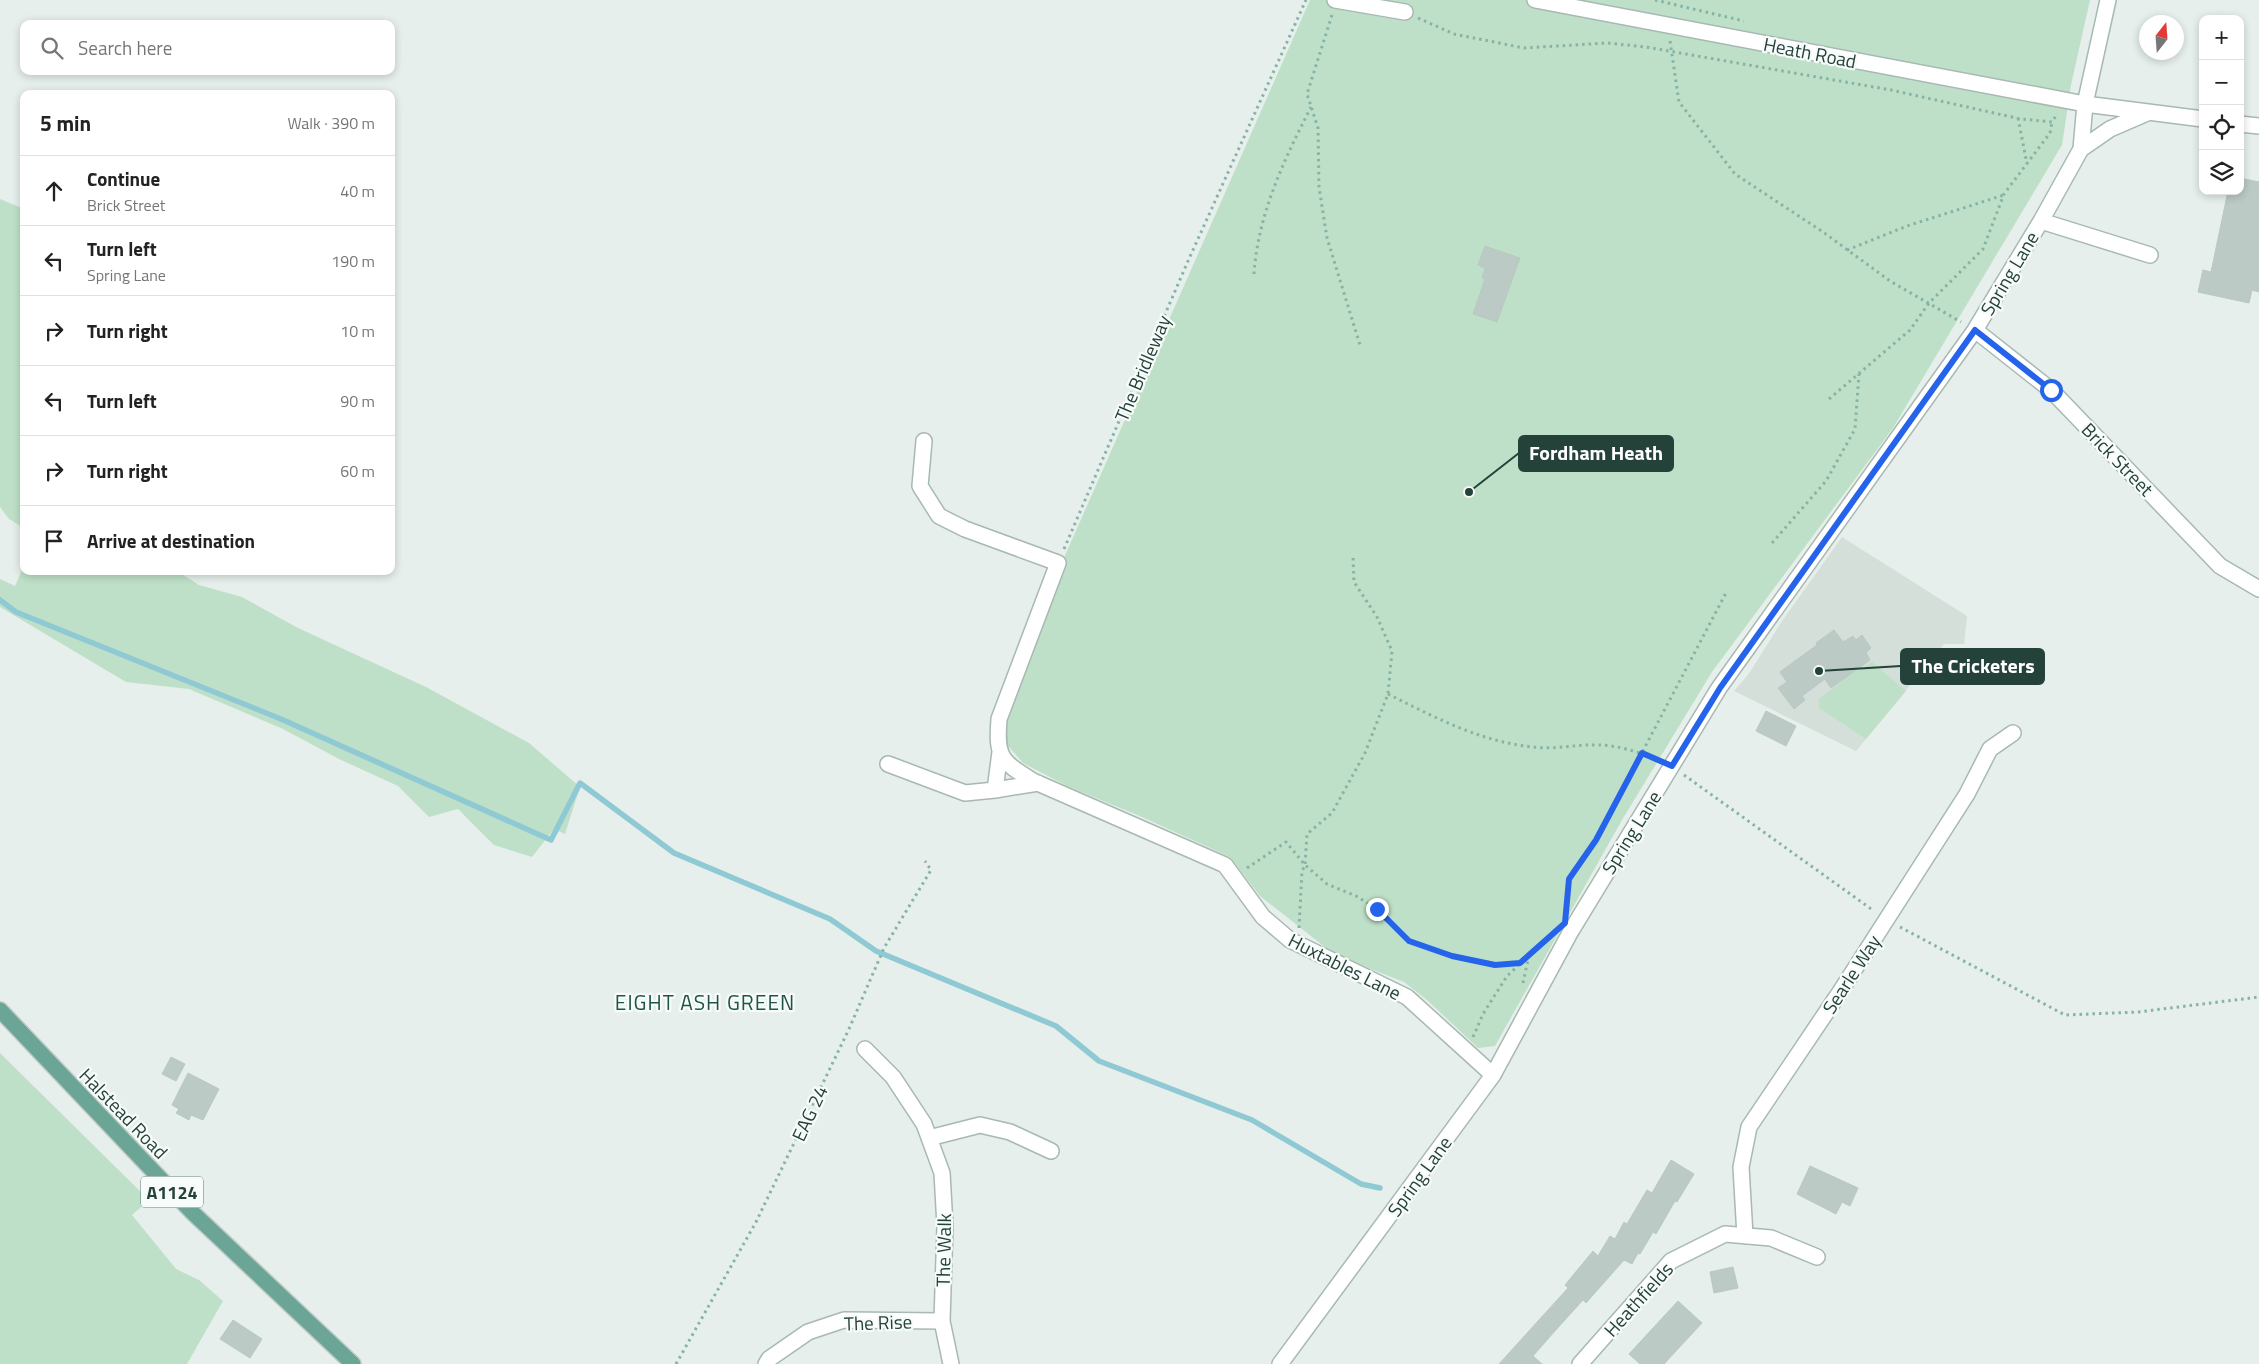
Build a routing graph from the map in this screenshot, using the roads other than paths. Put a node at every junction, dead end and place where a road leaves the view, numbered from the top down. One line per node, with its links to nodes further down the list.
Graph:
1 (1535, 0): 5 (street, Heath Road)
2 (2108, 0): 5 (street, Spring Lane)
3 (1334, 4): 4 (street)
4 (1405, 12)
5 (2085, 104): 6 (street, Heath Road); 10 (street, Spring Lane)
6 (2148, 112): 7 (street, Heath Road); 10 (street, Spring Lane)
7 (2199, 118)
8 (2244, 124): 9 (street)
9 (2259, 126)
10 (2081, 149): 11 (street, Spring Lane)
11 (2041, 221): 12 (street); 13 (street, Spring Lane)
12 (2150, 255)
13 (1975, 330): 15 (street, Brick Street); 23 (street, Spring Lane)
14 (924, 440): 17 (street)
15 (2259, 589)
16 (2013, 733): 26 (street, Searle Way)
17 (999, 747): 19 (street, Huxtables Lane); 20 (street)
18 (888, 764): 20 (street)
19 (1038, 783): 20 (street); 23 (street, Huxtables Lane)
20 (995, 790)
21 (0, 1010): 29 (main road, Halstead Road / A1124)
22 (865, 1049): 24 (street, The Walk)
23 (1493, 1075): 32 (street, Spring Lane)
24 (929, 1138): 25 (street); 28 (street, The Walk)
25 (1051, 1151)
26 (1745, 1236): 27 (street, Heathfields); 33 (street, Heathfields)
27 (1817, 1257)
28 (942, 1321): 30 (street, The Rise); 31 (street, The Walk)
29 (353, 1364)
30 (766, 1364)
31 (951, 1364)
32 (1280, 1364)
33 (1580, 1364)

